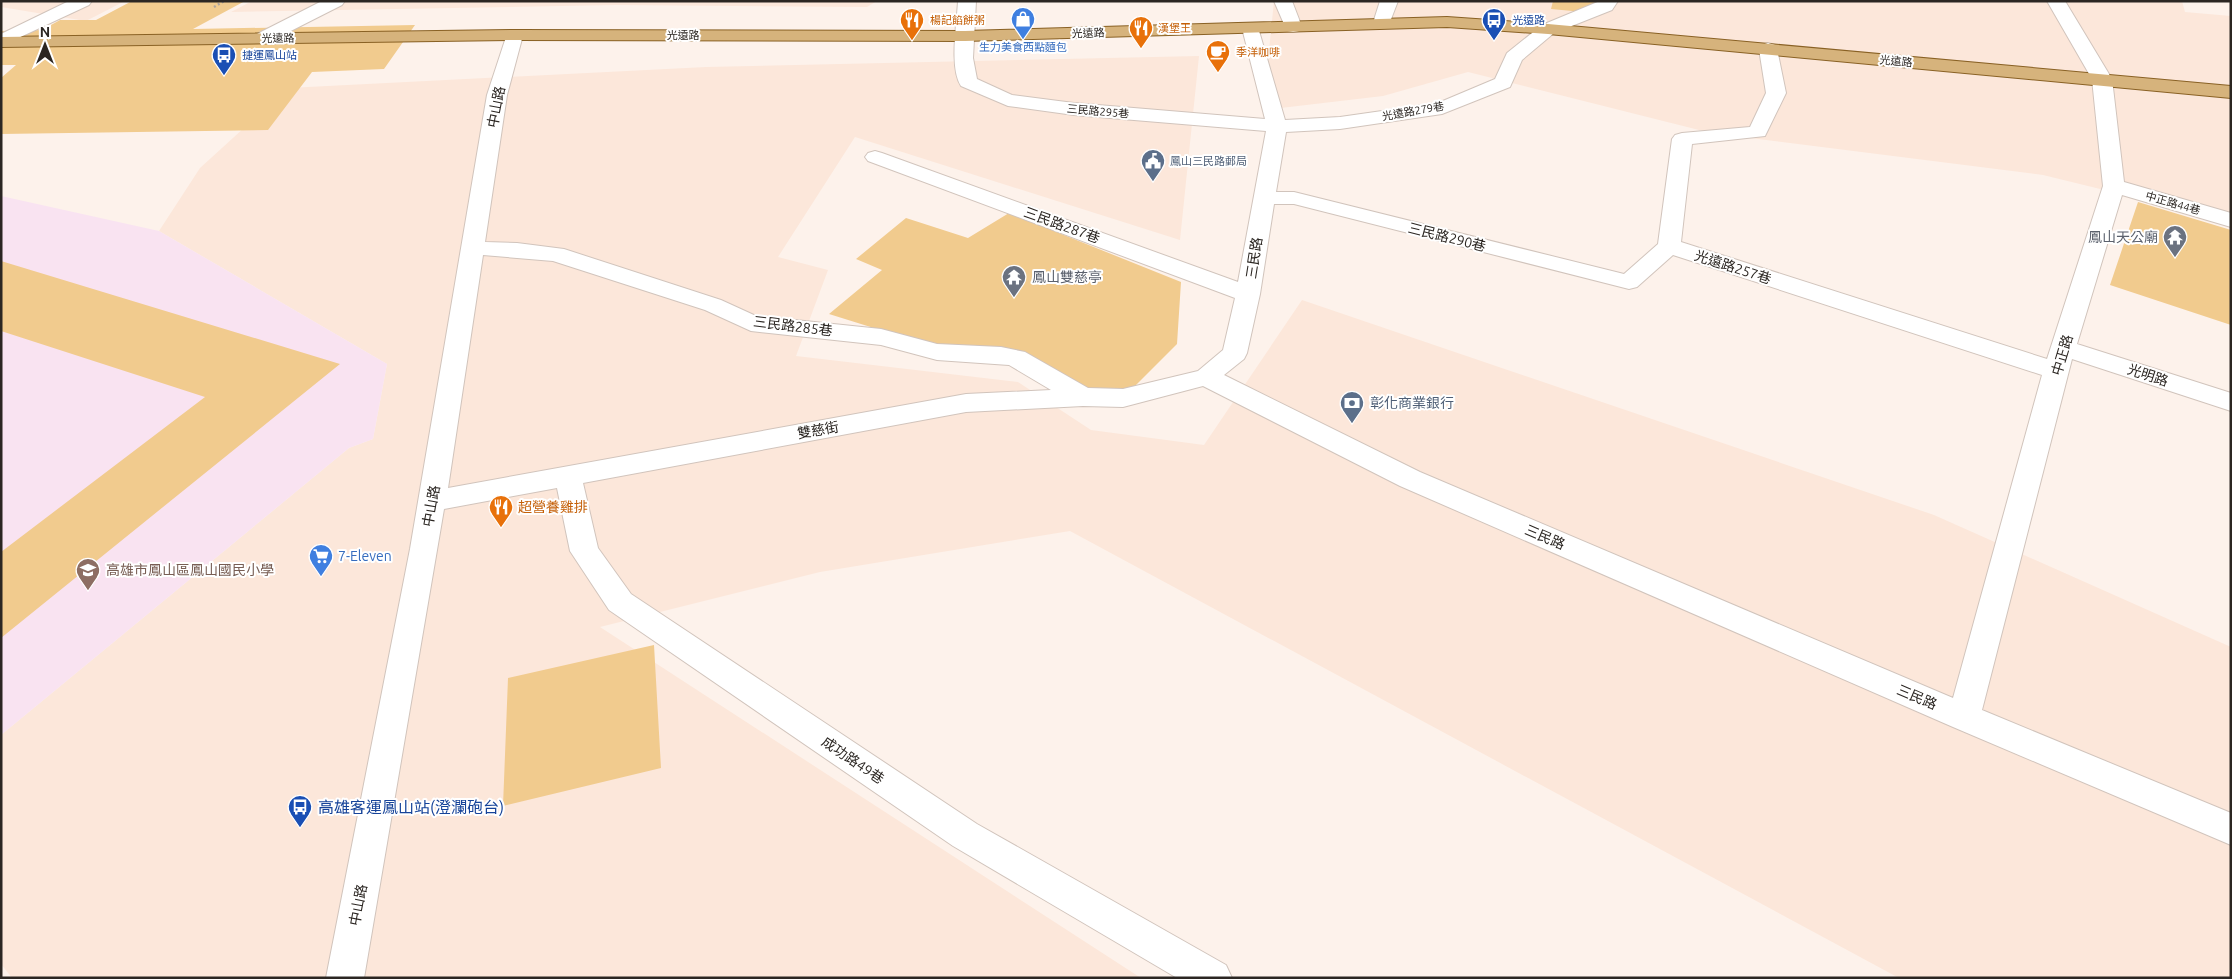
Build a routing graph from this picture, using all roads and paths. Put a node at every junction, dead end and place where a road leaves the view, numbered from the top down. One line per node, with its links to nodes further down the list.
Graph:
1 (82, 1): 15 (street)
2 (336, 1): 14 (street)
3 (967, 1): 13 (street)
4 (1283, 1): 9 (street)
5 (1390, 1): 8 (street)
6 (1609, 1): 11 (street, 光遠路279巷)
7 (2056, 1): 17 (street, 中正路)
8 (1382, 23): 9 (main road, 光遠路); 11 (main road, 光遠路)
9 (1293, 27): 10 (main road, 光遠路)
10 (1251, 28): 13 (main road, 光遠路); 19 (street, 三民路)
11 (1548, 29): 16 (main road, 光遠路); 19 (street, 光遠路279巷)
12 (514, 35): 13 (main road, 光遠路); 14 (main road, 光遠路); 25 (street, 中山路)
13 (965, 36): 19 (street, 三民路295巷)
14 (263, 38): 15 (main road, 光遠路)
15 (1, 42)
16 (1768, 49): 17 (main road, 光遠路); 24 (street)
17 (2102, 79): 18 (main road, 光遠路); 21 (street, 中正路)
18 (2231, 92)
19 (1277, 126): 22 (street, 三民路)
20 (876, 157): 26 (street, 三民路287巷)
21 (2114, 186): 23 (street, 中正路44巷); 27 (street, 中正路)
22 (1264, 198): 24 (street, 三民路290巷); 26 (street, 三民路)
23 (2231, 220)
24 (1669, 246): 28 (street, 光遠路257巷)
25 (472, 248): 30 (street, 三民路285巷); 33 (street, 中山路)
26 (1248, 294): 29 (street, 三民路)
27 (2064, 348): 28 (street, 中正路); 31 (street, 光明路)
28 (2056, 371): 34 (street, 中正路)
29 (1206, 377): 30 (street, 雙慈街); 34 (street, 三民路)
30 (1082, 397): 32 (street, 雙慈街)
31 (2231, 402)
32 (568, 476): 33 (street, 雙慈街); 37 (street, 成功路49巷)
33 (432, 501): 36 (street, 中山路)
34 (1964, 717): 35 (street, 三民路)
35 (2231, 828)
36 (345, 978)
37 (1213, 978)

